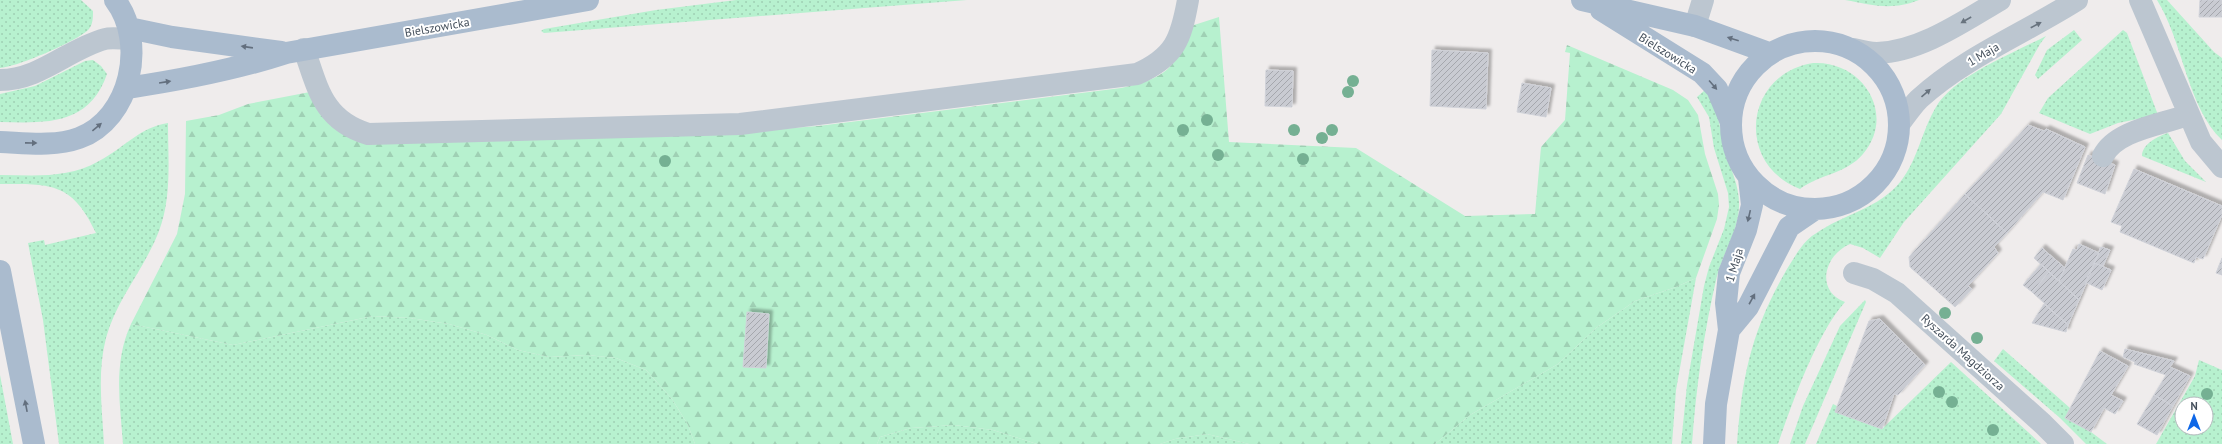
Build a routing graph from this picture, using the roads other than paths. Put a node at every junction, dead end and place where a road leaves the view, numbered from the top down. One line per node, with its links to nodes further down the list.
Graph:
1 (115, 0): 10 (main road)
2 (588, 0): 12 (main road, Bielszowicka)
3 (1188, 0): 12 (street)
4 (1703, 0): 9 (street)
5 (2000, 0): 11 (street, one-way to 11)
6 (2077, 0): 18 (street, 1 Maja, one-way to 6)
7 (2140, 0): 16 (street)
8 (1585, 1): 9 (main road, Bielszowicka); 17 (main road, Bielszowicka, one-way to 17)
9 (1694, 26): 13 (main road, Bielszowicka, one-way to 9)
10 (129, 33): 12 (main road, one-way to 10); 14 (street); 15 (main road)
11 (1853, 49): 13 (main road); 18 (main road)
12 (295, 51): 15 (main road, one-way to 12)
13 (1769, 53): 17 (main road)
14 (0, 80)
15 (127, 88): 19 (main road, one-way to 15)
16 (2187, 115): 20 (street); 21 (street)
17 (1730, 120): 22 (main road)
18 (1900, 122): 23 (main road)
19 (0, 142)
20 (2102, 156)
21 (2222, 167)
22 (1749, 178): 23 (main road); 26 (main road, 1 Maja, one-way to 26)
23 (1814, 210): 26 (main road, 1 Maja, one-way to 23)
24 (0, 271): 27 (main road, one-way to 24)
25 (1854, 273): 29 (street, Ryszarda Magdziorza)
26 (1729, 330): 28 (main road, 1 Maja)
27 (34, 444)
28 (1714, 444)
29 (2063, 444)

